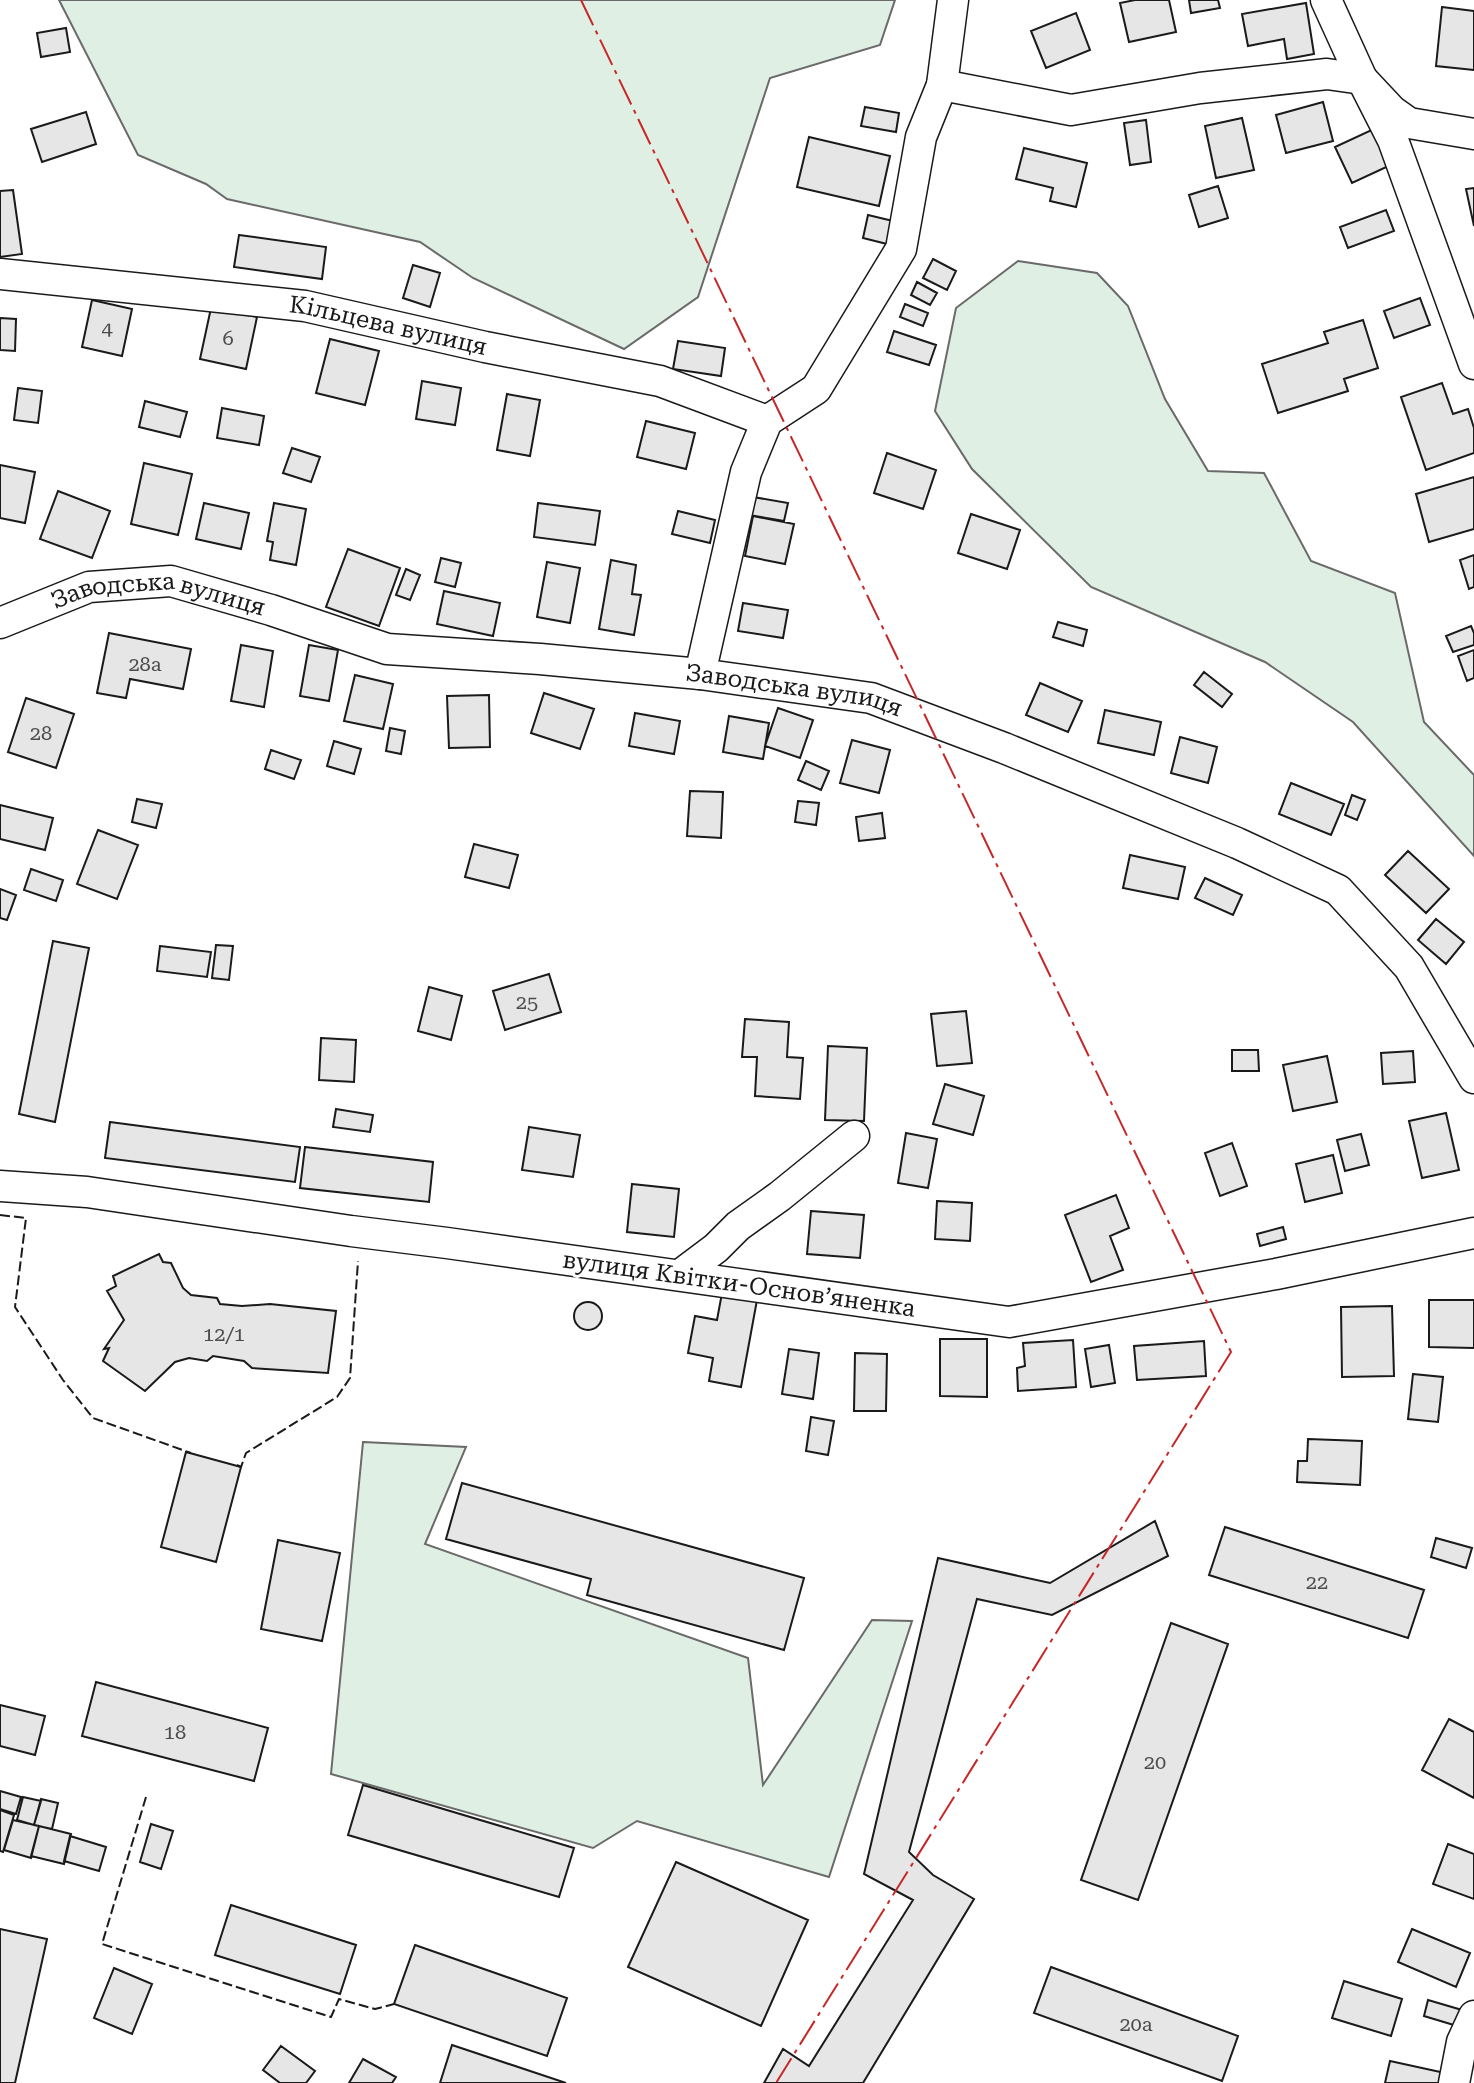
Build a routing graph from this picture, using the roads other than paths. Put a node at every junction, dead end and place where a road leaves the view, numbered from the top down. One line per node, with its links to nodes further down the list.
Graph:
1 (953, 0): 4 (street)
2 (1326, 0): 3 (street)
3 (1362, 79): 4 (street); 5 (street); 7 (street)
4 (942, 85): 8 (street)
5 (1474, 134)
6 (0, 274): 8 (street, Кільцева вулиця)
7 (1474, 364)
8 (767, 421): 10 (street)
9 (0, 623): 10 (street, Заводська вулиця)
10 (700, 674): 11 (street, Заводська вулиця)
11 (1474, 1078)
12 (854, 1136): 15 (street)
13 (0, 1186): 15 (street, вулиця Квітки-Основʼяненка)
14 (1474, 1233): 15 (street, вулиця Квітки-Основʼяненка)
15 (680, 1275)
16 (1474, 2016): 17 (street)
17 (1454, 2083)

